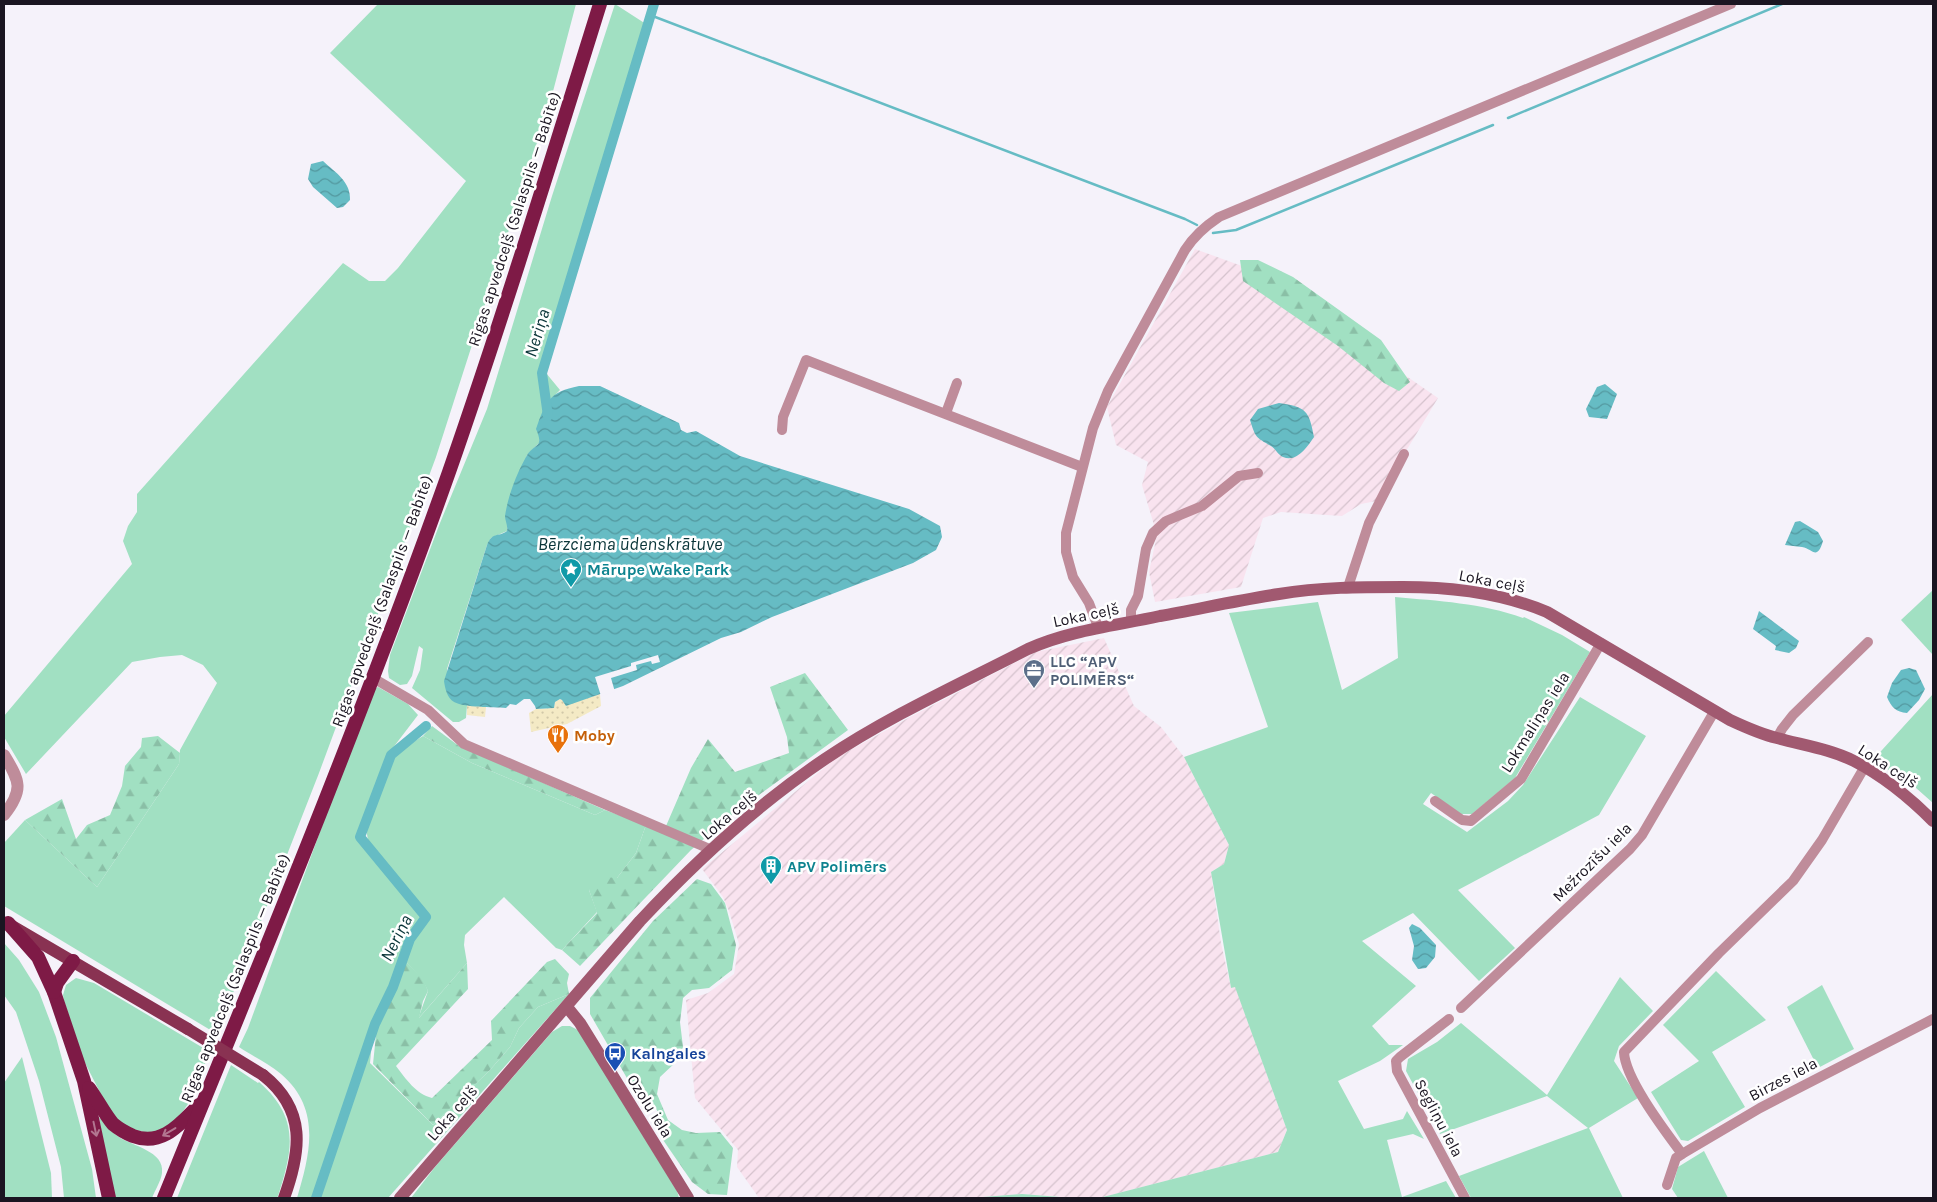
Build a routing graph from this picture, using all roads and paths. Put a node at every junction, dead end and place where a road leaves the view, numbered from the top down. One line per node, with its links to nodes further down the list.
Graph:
1 (600, 4): 14 (highway, Rīgas apvedceļš (Salaspils — Babīte))
2 (1731, 4): 7 (street)
3 (957, 382): 4 (street)
4 (946, 413): 5 (street); 7 (street)
5 (782, 430)
6 (1404, 454): 9 (street)
7 (1082, 467): 11 (street)
8 (1258, 473): 10 (street)
9 (1348, 587): 10 (main road, Loka ceļš); 13 (main road, Loka ceļš)
10 (1131, 622): 11 (main road, Loka ceļš)
11 (1098, 627): 22 (main road, Loka ceļš)
12 (1868, 642): 16 (street)
13 (1602, 643): 15 (main road, Loka ceļš); 19 (street, Lokmaliņas iela)
14 (373, 678): 22 (street); 31 (highway, Rīgas apvedceļš (Salaspils — Babīte))
15 (1714, 712): 16 (main road, Loka ceļš); 27 (street, Mežrozīšu iela)
16 (1777, 738): 18 (main road, Loka ceļš)
17 (4, 755): 20 (street)
18 (1864, 768): 21 (main road, Loka ceļš); 32 (street)
19 (1434, 801)
20 (4, 814)
21 (1933, 821)
22 (712, 850): 26 (main road, Loka ceļš)
23 (6, 922): 24 (main road); 25 (highway)
24 (73, 961): 25 (highway); 38 (main road, bridge)
25 (54, 992): 30 (highway)
26 (567, 1007): 39 (main road, Loka ceļš); 40 (main road, Ozolu iela)
27 (1461, 1008)
28 (1449, 1019): 41 (street, Segliņu iela)
29 (1933, 1019): 32 (street, Birzes iela)
30 (84, 1081): 31 (highway, one-way to 30); 35 (highway, one-way to 35)
31 (204, 1099): 33 (highway, Rīgas apvedceļš (Salaspils — Babīte))
32 (1682, 1154): 34 (street, Birzes iela)
33 (175, 1172): 36 (highway, Rīgas apvedceļš (Salaspils — Babīte)); 37 (highway)
34 (1666, 1185)
35 (109, 1198)
36 (164, 1198)
37 (171, 1198)
38 (284, 1198)
39 (400, 1198)
40 (688, 1198)
41 (1465, 1198)

